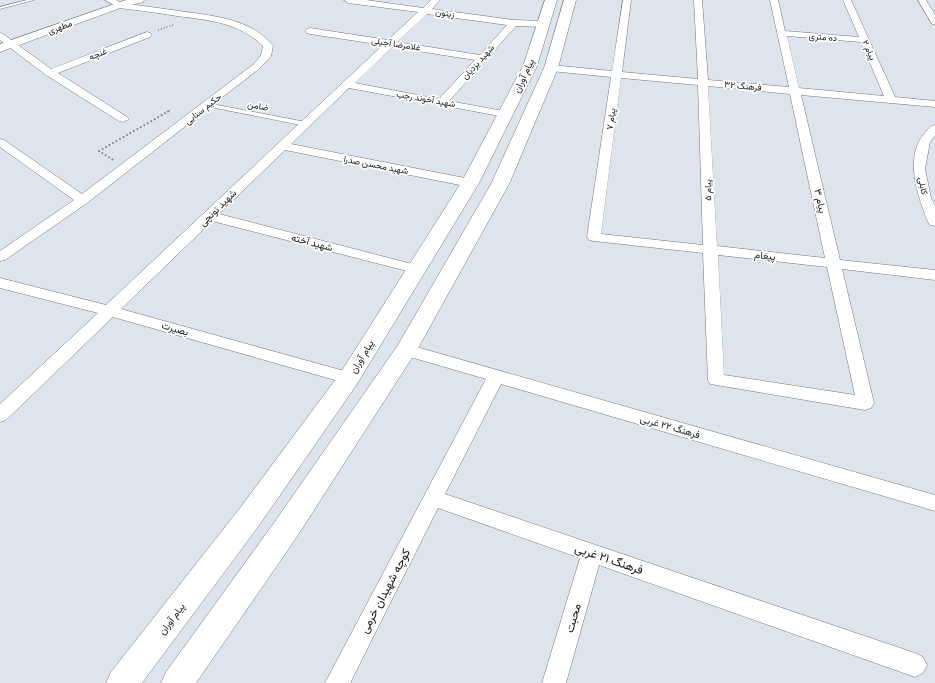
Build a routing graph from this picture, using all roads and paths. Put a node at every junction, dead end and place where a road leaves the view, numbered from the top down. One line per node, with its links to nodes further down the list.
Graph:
1 (32, 0): 13 (lane)
2 (139, 0): 12 (street, مطهری)
3 (348, 0): 14 (street, زیتون)
4 (436, 0): 14 (street, شهید نونچی)
5 (551, 0): 17 (main road, پیام آوران)
6 (570, 0): 26 (main road)
7 (627, 0): 28 (street, پیام ۷)
8 (698, 0): 29 (street, پیام ۵)
9 (774, 0): 19 (street, پیام ۳)
10 (847, 0): 22 (street, پیام ۲)
11 (922, 0): 15 (street)
12 (118, 2): 24 (street, مطهری); 35 (street, حکیم سنایی)
13 (0, 8)
14 (425, 10): 16 (street, زیتون); 23 (street, شهید نونچی)
15 (935, 22)
16 (514, 23): 17 (street, زیتون); 25 (street, شهید یزدیان)
17 (543, 24): 37 (main road, پیام آوران)
18 (310, 31): 23 (street, غلامرضا آجیلی)
19 (782, 33): 22 (street, ده متری); 31 (street, پیام ۳)
20 (147, 34): 27 (street, غنچه)
21 (0, 36): 24 (street)
22 (865, 40): 32 (street, پیام ۲)
23 (391, 43): 25 (street, غلامرضا آجیلی); 30 (street, شهید نونچی)
24 (5, 46): 27 (street)
25 (482, 58): 33 (street, شهید یزدیان)
26 (551, 68): 28 (street, فرهنگ ۳۲); 50 (main road)
27 (50, 73): 38 (street)
28 (617, 74): 29 (street, فرهنگ ۳۲); 51 (street, پیام ۷)
29 (703, 82): 31 (street, فرهنگ ۳۲); 52 (street, پیام ۵)
30 (347, 85): 33 (street, شهید آخوند رجب); 39 (street, شهید نونچی)
31 (795, 91): 32 (street, فرهنگ ۳۲); 54 (street, پیام ۳)
32 (891, 100): 34 (street, فرهنگ ۳۲)
33 (442, 102): 37 (street, شهید آخوند رجب)
34 (935, 104)
35 (208, 106): 39 (lane, ضامن); 43 (street, حکیم سنایی)
36 (170, 110): 43 (path)
37 (506, 114): 44 (main road, پیام آوران)
38 (123, 119)
39 (306, 124): 42 (street, شهید نونچی)
40 (935, 128): 45 (street, کابلی)
41 (0, 142): 46 (street)
42 (282, 146): 44 (street, شهید محسن صدرا); 47 (street, شهید نونچی)
43 (126, 167): 46 (street, حکیم سنایی)
44 (470, 183): 48 (main road, پیام آوران)
45 (930, 198): 49 (street, کابلی)
46 (82, 200): 53 (street, حکیم سنایی)
47 (209, 216): 55 (street, شهید آخته); 58 (street, شهید نونچی)
48 (446, 220): 50 (main road); 55 (main road, پیام آوران)
49 (935, 222)
50 (475, 226): 59 (main road)
51 (594, 237): 52 (street, پیغام)
52 (710, 250): 54 (street, پیغام); 62 (street, پیام ۵)
53 (0, 257)
54 (834, 264): 56 (street, پیغام); 62 (street, پیام ۳)
55 (415, 269): 61 (main road, پیام آوران)
56 (935, 275)
57 (0, 283): 58 (street, بصیرت)
58 (110, 311): 61 (street, بصیرت); 63 (street, شهید نونچی)
59 (406, 350): 60 (street, فرهنگ ۲۲ غربی); 69 (main road)
60 (496, 376): 64 (street); 65 (street, فرهنگ ۲۲ غربی)
61 (349, 378): 68 (main road, پیام آوران)
62 (865, 403)
63 (0, 415)
64 (433, 498): 66 (street, فرهنگ ۲۱ غربی); 70 (street, کوچه شهیدان خرمی)
65 (935, 504)
66 (592, 553): 67 (street, فرهنگ ۲۱ غربی); 71 (street, محبت)
67 (915, 665)
68 (122, 683)
69 (177, 683)
70 (337, 683)
71 (554, 683)

